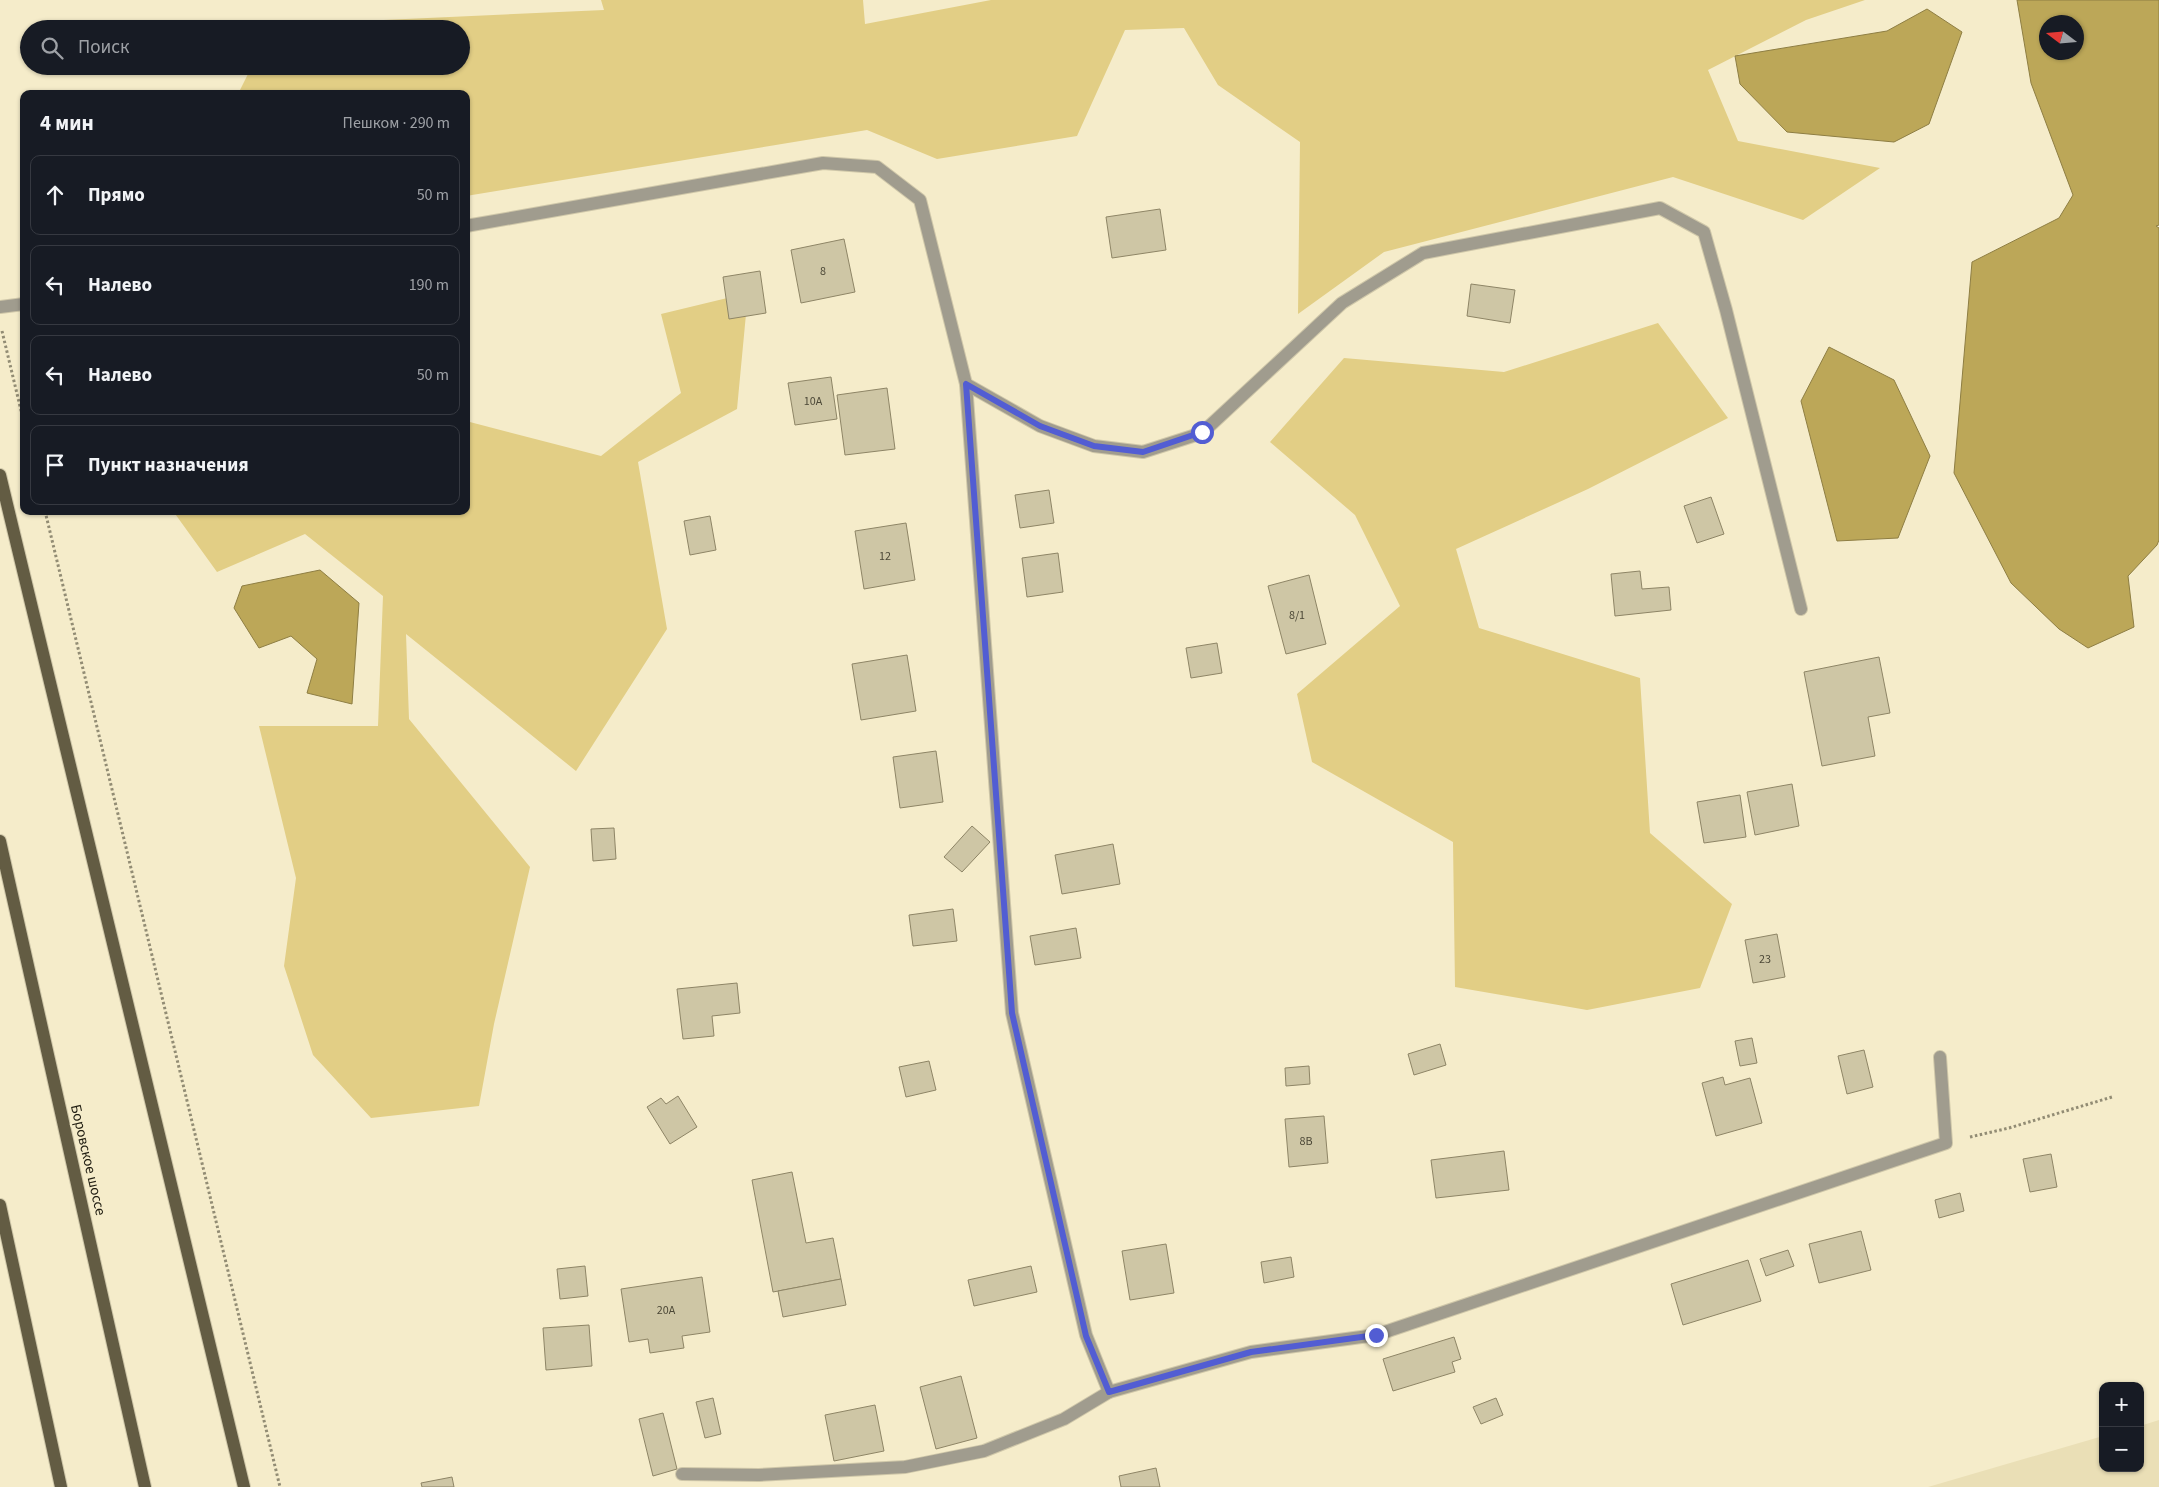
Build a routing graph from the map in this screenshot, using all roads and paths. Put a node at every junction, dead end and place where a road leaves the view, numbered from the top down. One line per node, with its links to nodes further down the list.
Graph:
1 (470, 225): 5 (street)
2 (20, 304): 3 (street)
3 (0, 307)
4 (0, 325): 6 (path)
5 (966, 384): 9 (street); 15 (street)
6 (20, 407)
7 (0, 475): 19 (main road)
8 (46, 515): 20 (path)
9 (1801, 609)
10 (0, 841): 18 (main road, Боровское шоссе)
11 (1940, 1057): 13 (street)
12 (2112, 1097): 13 (path)
13 (1946, 1143): 15 (street)
14 (0, 1205): 17 (main road)
15 (1109, 1392): 16 (street)
16 (682, 1474)
17 (61, 1487)
18 (145, 1487)
19 (244, 1487)
20 (280, 1487)

